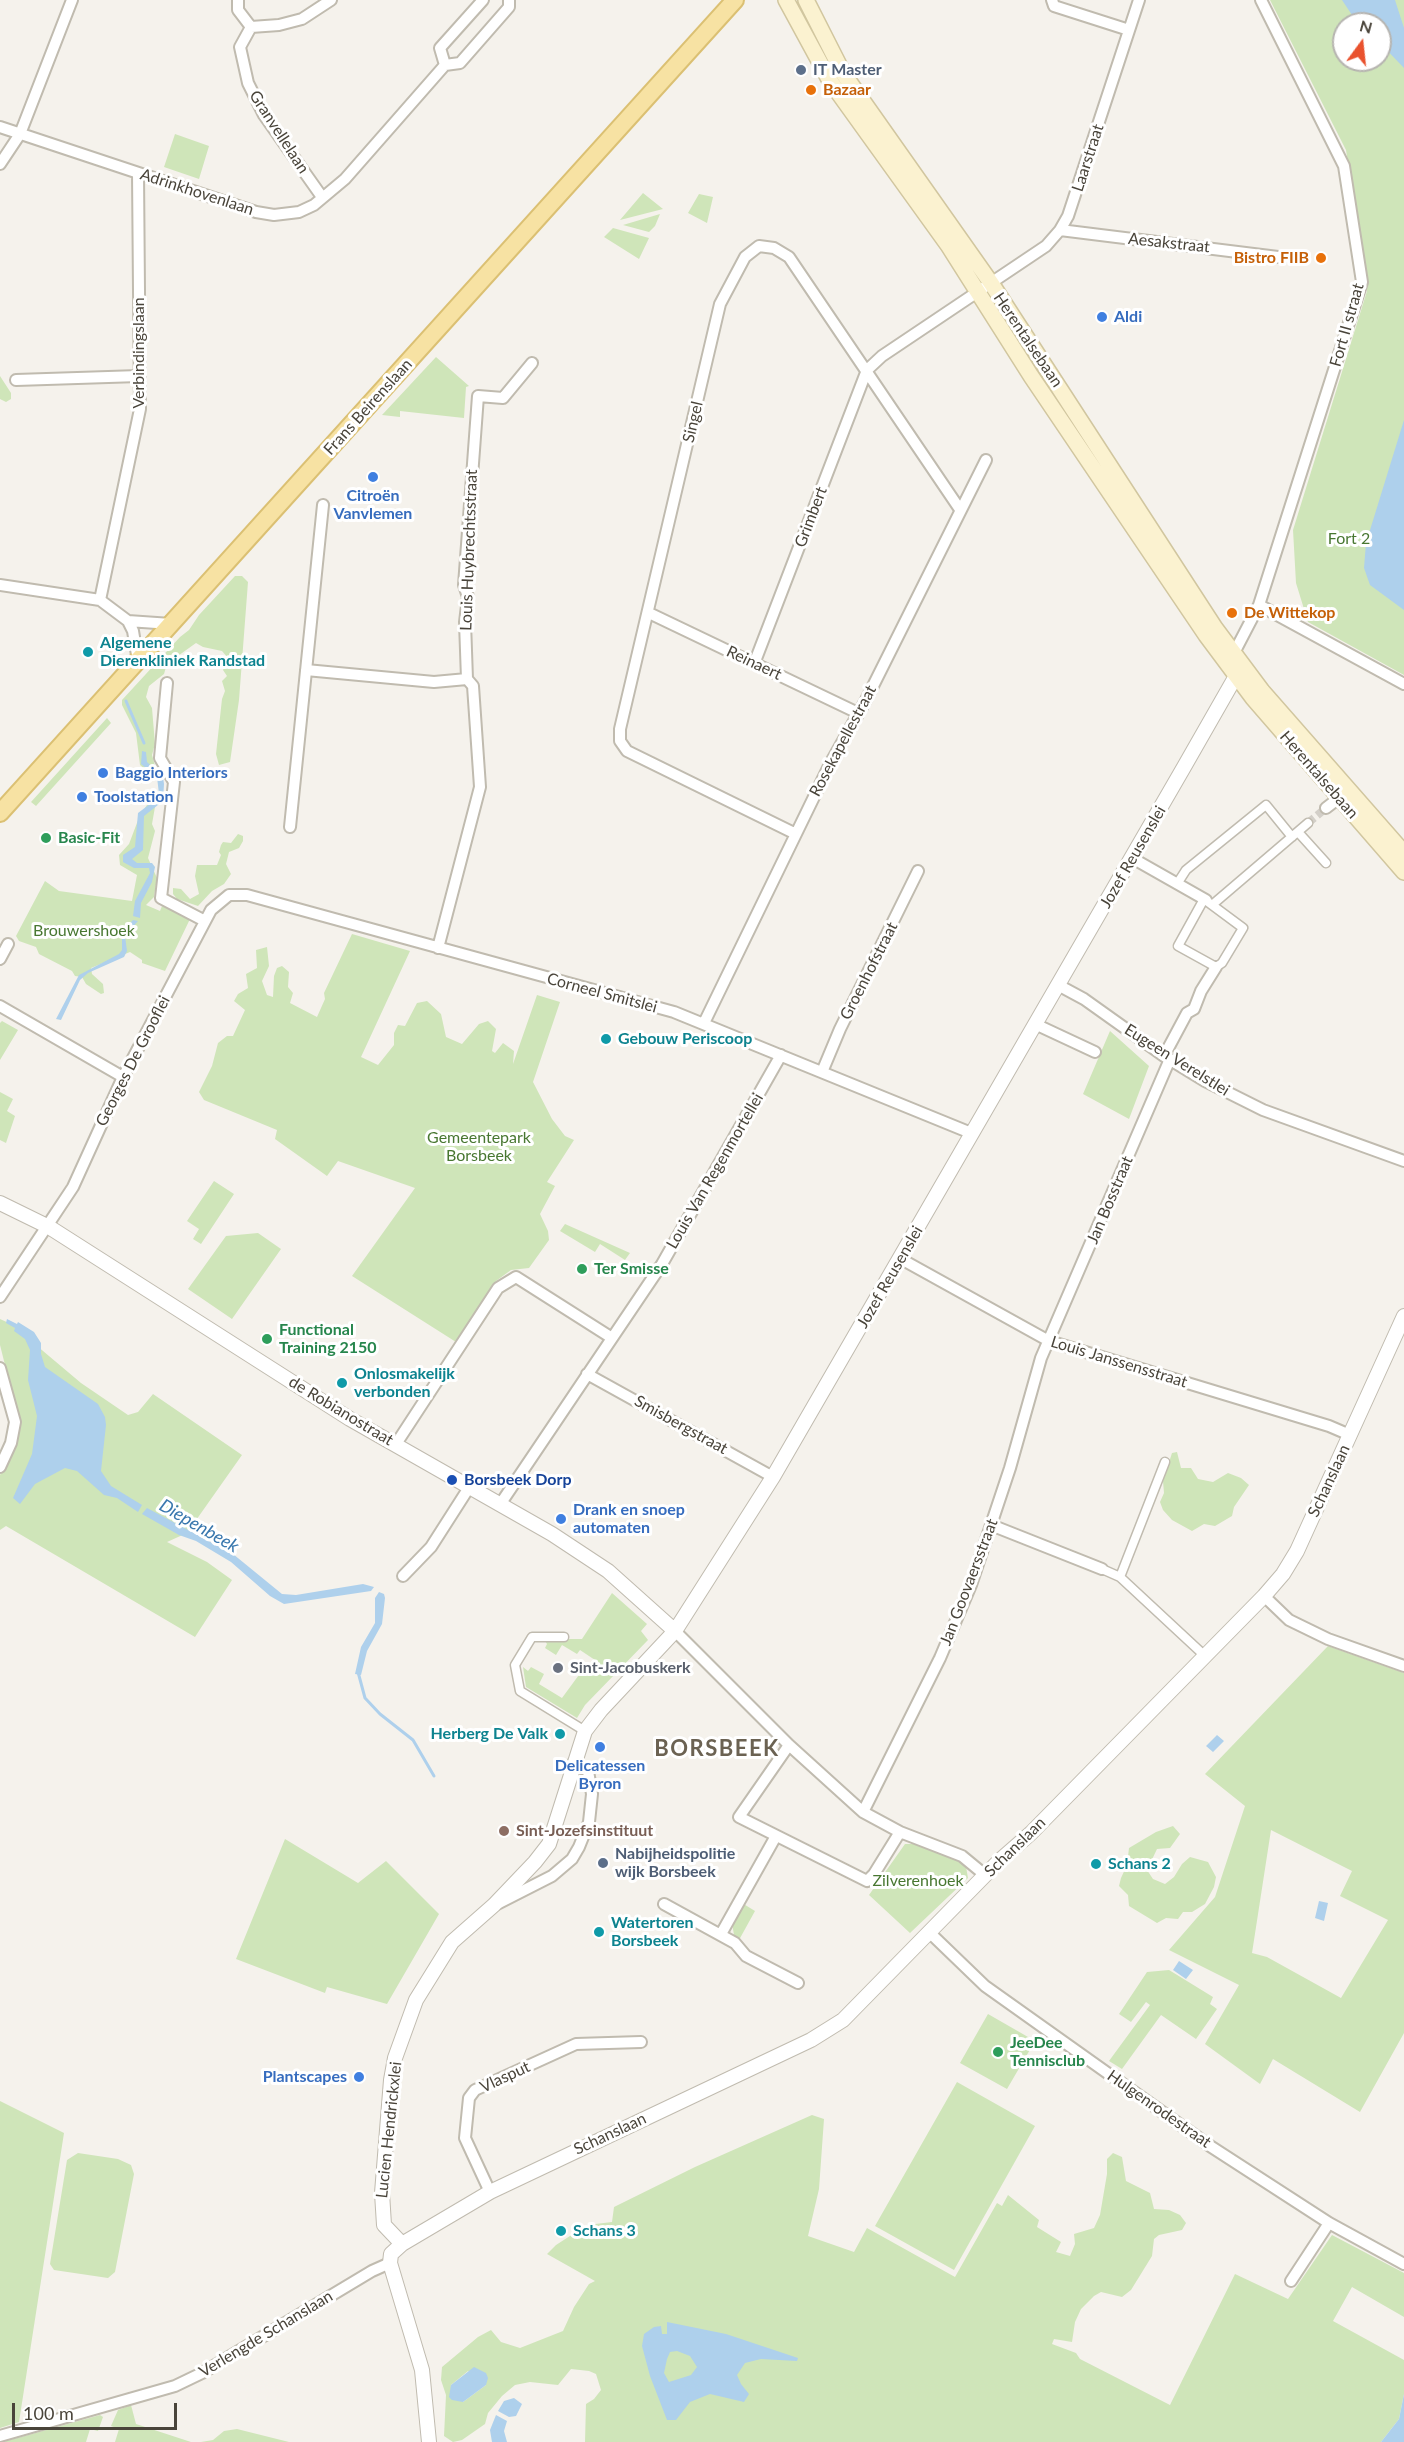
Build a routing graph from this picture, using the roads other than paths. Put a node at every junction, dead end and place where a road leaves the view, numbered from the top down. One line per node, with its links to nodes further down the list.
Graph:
1 (72, 0): 16 (street)
2 (238, 0): 12 (street)
3 (331, 0): 12 (street)
4 (483, 0): 14 (street)
5 (508, 0): 14 (street, Adrinkhovenlaan)
6 (735, 0): 36 (main road, Frans Beirenslaan)
7 (786, 0): 22 (main road, Herentalsebaan)
8 (806, 0): 22 (main road, Herentalsebaan)
9 (1052, 0): 13 (street)
10 (1138, 0): 13 (street, Laarstraat)
11 (1261, 0): 33 (street, Fort II straat)
12 (251, 27): 19 (street, Granvellelaan)
13 (1129, 30): 20 (street, Laarstraat)
14 (445, 65): 19 (street, Adrinkhovenlaan)
15 (0, 127): 16 (street, Adrinkhovenlaan)
16 (20, 134): 17 (street); 18 (street, Adrinkhovenlaan)
17 (0, 164)
18 (138, 173): 19 (street, Adrinkhovenlaan); 25 (street, Verbindingslaan)
19 (322, 197)
20 (1060, 230): 21 (street, Aesakstraat); 22 (street, Laarstraat)
21 (1278, 257)
22 (984, 288): 24 (street, Laarstraat); 27 (main road, Herentalsebaan)
23 (532, 363): 42 (street, Louis Huybrechtsstraat)
24 (867, 370): 30 (street, Singel); 34 (street, Singel); 39 (street, Grimbert)
25 (139, 376): 26 (street); 32 (street, Verbindingslaan)
26 (15, 380)
27 (1092, 452): 37 (main road, Herentalsebaan); 41 (main road, Herentalsebaan)
28 (986, 460): 30 (street, Rosekapellestraat)
29 (323, 506): 40 (street)
30 (959, 508): 46 (street, Rosekapellestraat)
31 (0, 585): 32 (street)
32 (100, 600): 35 (street)
33 (1259, 605): 37 (street, Fort II straat); 45 (street)
34 (649, 613): 39 (street, Reinaert); 52 (street, Singel)
35 (128, 621): 36 (street); 38 (street)
36 (172, 624): 38 (main road, Frans Beirenslaan)
37 (1234, 653): 41 (street); 43 (main road, Herentalsebaan)
38 (138, 661): 49 (main road, Frans Beirenslaan)
39 (754, 664): 46 (street, Reinaert)
40 (306, 670): 42 (street); 51 (street)
41 (1236, 676): 43 (street); 47 (main road, Herentalsebaan); 55 (street, Jozef Reusenslei)
42 (467, 679): 64 (street, Louis Huybrechtsstraat)
43 (1252, 679): 54 (main road, Herentalsebaan)
44 (167, 683): 62 (street)
45 (1404, 684)
46 (858, 713): 52 (street, Rosekapellestraat)
47 (1339, 798): 48 (street); 58 (main road, Herentalsebaan)
48 (1326, 808)
49 (0, 813)
50 (1308, 823): 53 (street)
51 (290, 827)
52 (796, 834): 69 (street, Rosekapellestraat)
53 (1295, 834): 56 (street); 59 (street); 61 (street)
54 (1404, 853)
55 (1132, 858): 59 (street); 67 (street, Jozef Reusenslei)
56 (1326, 863)
57 (918, 872): 74 (street, Groenhofstraat)
58 (1404, 872)
59 (1177, 884): 61 (street)
60 (221, 898): 62 (street, Georges De Grooflei); 64 (street, Corneel Smitslei)
61 (1207, 901): 66 (street); 66 (street)
62 (205, 921): 75 (street, Georges De Grooflei)
63 (8, 944): 65 (street)
64 (438, 948): 69 (street, Corneel Smitslei)
65 (0, 959)
66 (1216, 967): 73 (street, Jan Bosstraat)
67 (1058, 985): 70 (street, Jozef Reusenslei); 73 (street, Eugeen Verelstlei)
68 (0, 1006): 75 (street)
69 (704, 1023): 72 (street, Corneel Smitslei)
70 (1035, 1024): 71 (street); 76 (street, Jozef Reusenslei)
71 (1095, 1052)
72 (781, 1055): 74 (street, Corneel Smitslei); 83 (street, Louis Van Regenmortellei)
73 (1167, 1057): 77 (street, Eugeen Verelstlei); 84 (street, Jan Bosstraat)
74 (822, 1072): 76 (street, Corneel Smitslei)
75 (123, 1077): 79 (street, Georges De Grooflei)
76 (972, 1133): 80 (street, Jozef Reusenslei)
77 (1404, 1161)
78 (0, 1203): 79 (street, de Robianostraat)
79 (49, 1227): 81 (street, Georges De Grooflei); 88 (street, de Robianostraat)
80 (901, 1259): 84 (street, Louis Janssensstraat); 91 (street, Jozef Reusenslei)
81 (0, 1297)
82 (1404, 1316): 87 (street, Schanslaan)
83 (612, 1338): 86 (street, Louis Van Regenmortellei); 88 (street)
84 (1049, 1341): 87 (street, Louis Janssensstraat); 94 (street, Jan Goovaersstraat)
85 (0, 1368): 90 (street)
86 (588, 1374): 91 (street, Smisbergstraat); 93 (street, Louis Van Regenmortellei)
87 (1350, 1435): 98 (street, Schanslaan)
88 (396, 1444): 92 (street, de Robianostraat)
89 (1165, 1462): 97 (street)
90 (0, 1467)
91 (773, 1477): 99 (street, Jozef Reusenslei)
92 (470, 1486): 93 (street, de Robianostraat); 96 (street)
93 (501, 1503): 99 (street, de Robianostraat)
94 (991, 1525): 95 (street); 106 (street, Jan Goovaersstraat)
95 (1102, 1569): 97 (street)
96 (403, 1576)
97 (1120, 1577): 101 (street)
98 (1264, 1596): 101 (street, Schanslaan); 102 (street)
99 (675, 1630): 103 (street, Jozef Reusenslei); 104 (street)
100 (564, 1637): 103 (street)
101 (1205, 1656): 109 (street, Schanslaan)
102 (1404, 1666)
103 (585, 1731): 105 (street, Lucien Hendrickxlei)
104 (789, 1745): 106 (street); 108 (street)
105 (573, 1763): 111 (street, Lucien Hendrickxlei); 111 (street, Lucien Hendrickxlei)
106 (863, 1812): 107 (street)
107 (900, 1832): 108 (street); 109 (street)
108 (776, 1836): 113 (street)
109 (985, 1875): 112 (street, Schanslaan)
110 (664, 1904): 113 (street)
111 (494, 1905): 118 (street, Lucien Hendrickxlei)
112 (929, 1932): 116 (street, Schanslaan); 117 (street, Hulgenrodestraat)
113 (721, 1935): 114 (street)
114 (798, 1983)
115 (641, 2042): 116 (street, Vlasput)
116 (490, 2192): 118 (street, Schanslaan)
117 (1329, 2223): 120 (street, Hulgenrodestraat); 121 (street)
118 (402, 2244): 119 (street)
119 (390, 2263): 122 (street, Verlengde Schanslaan); 123 (street)
120 (1404, 2264)
121 (1291, 2281)
122 (0, 2436)
123 (429, 2442)

